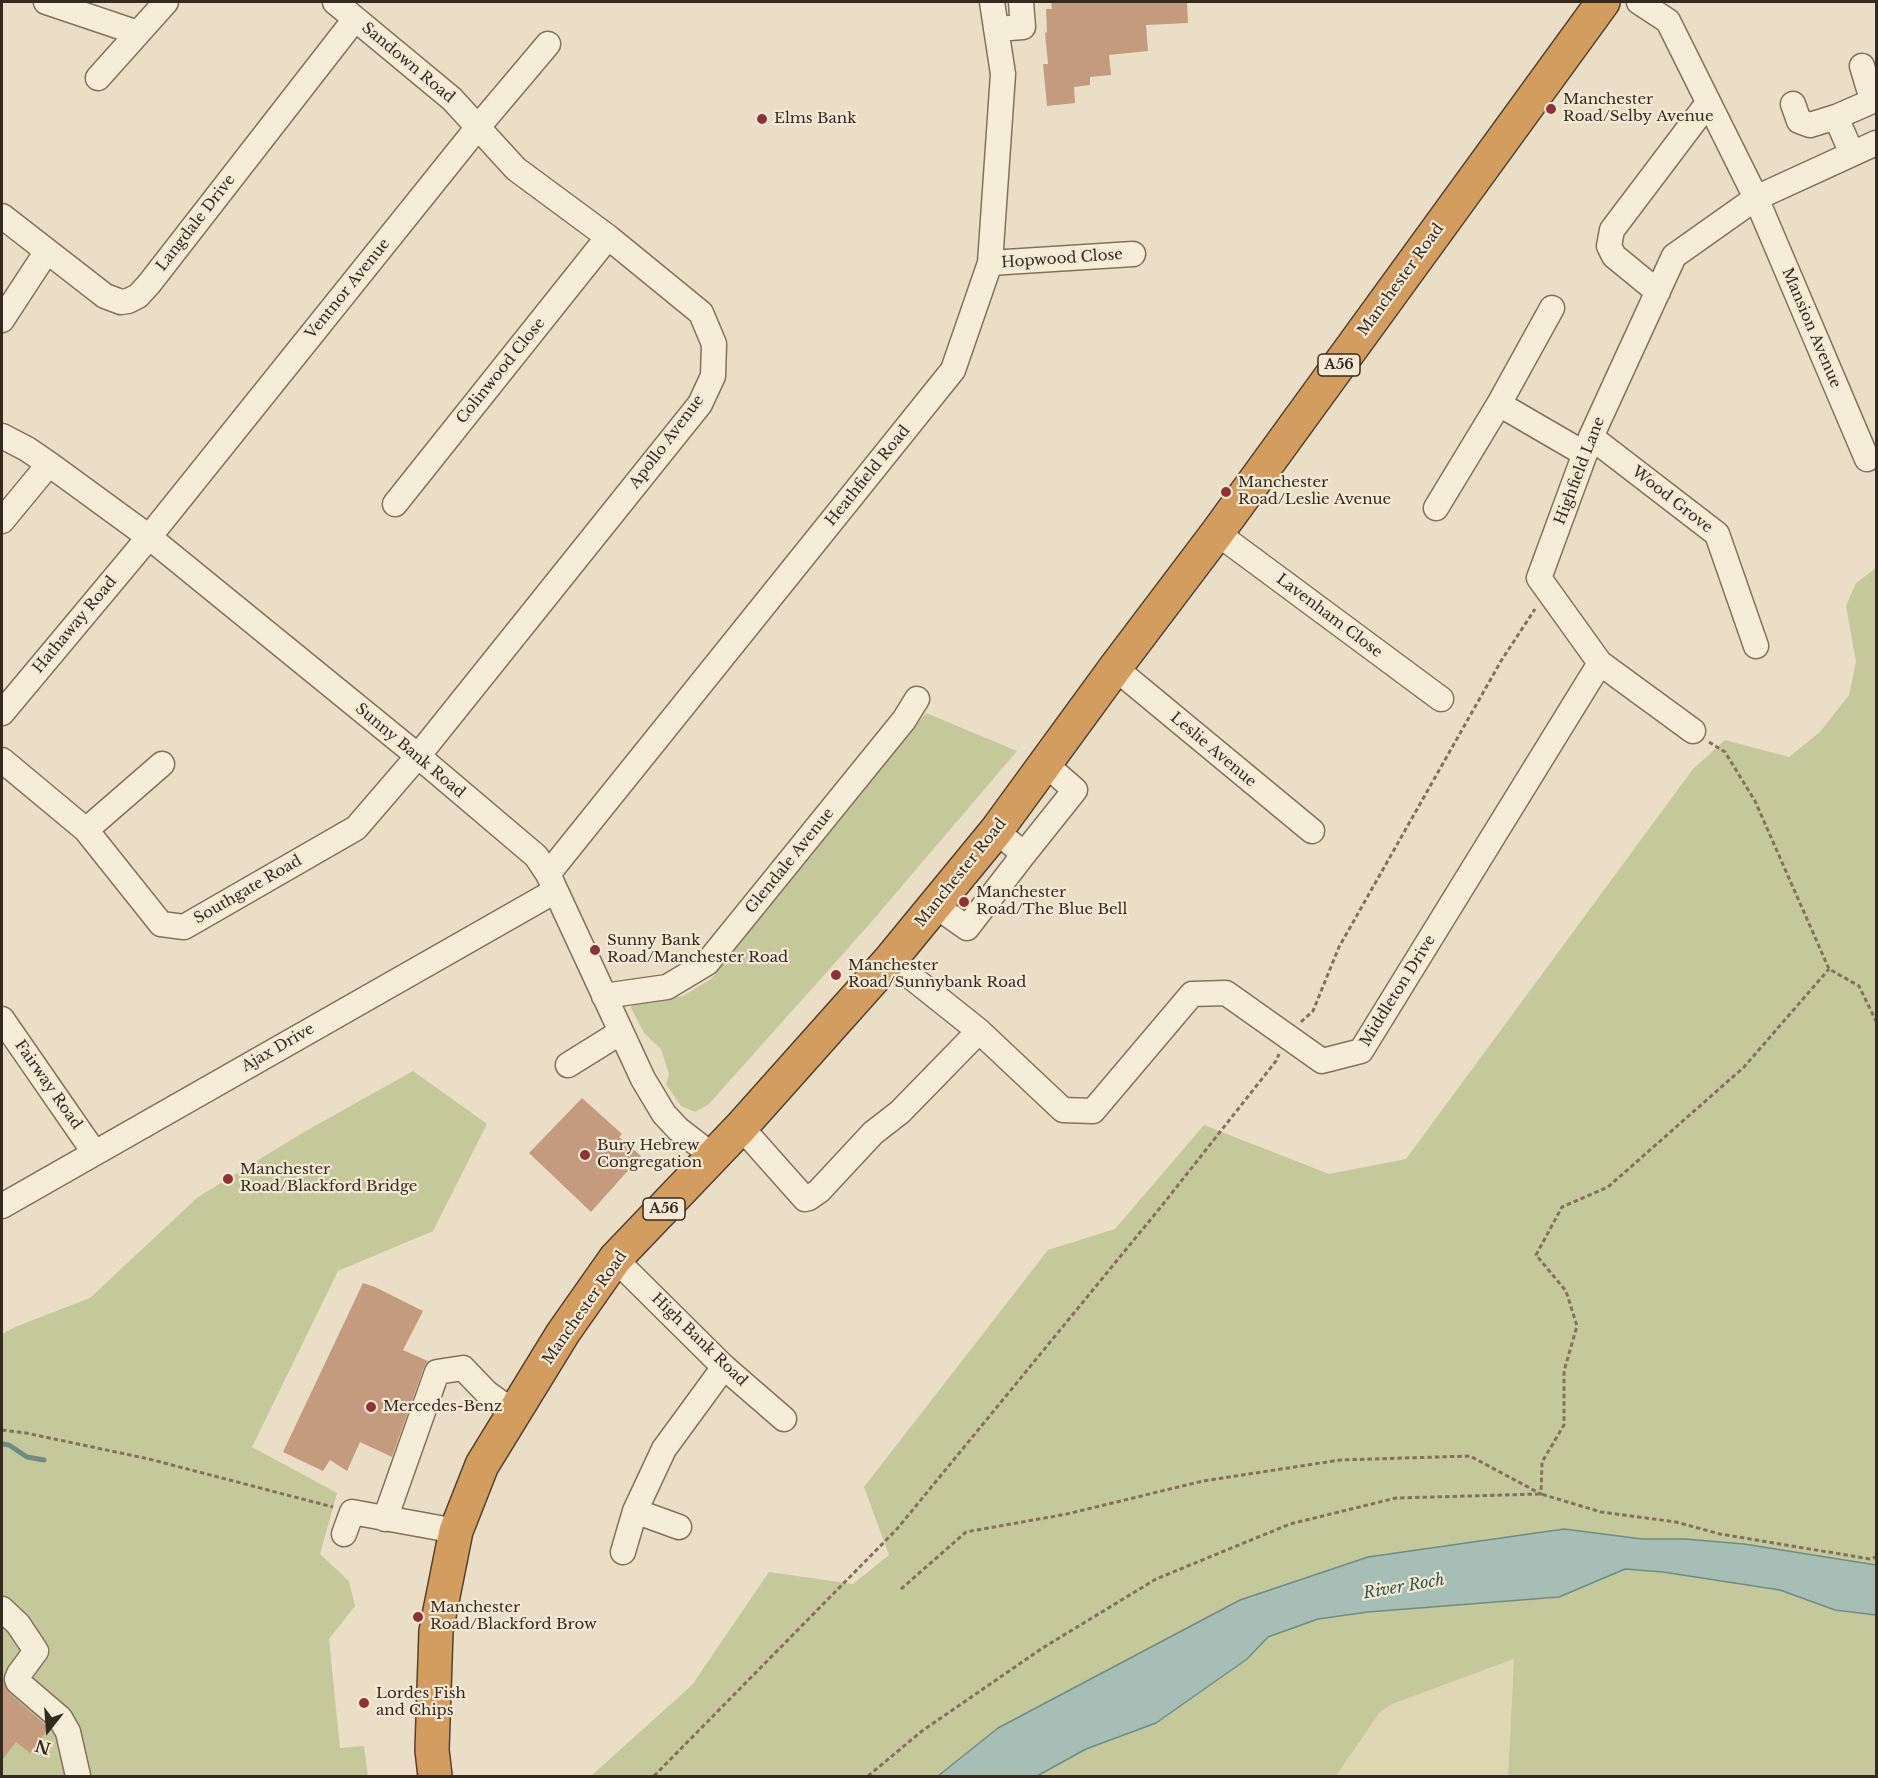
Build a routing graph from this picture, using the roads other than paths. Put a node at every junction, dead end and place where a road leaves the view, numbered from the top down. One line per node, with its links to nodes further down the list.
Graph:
1 (46, 2): 10 (street)
2 (166, 2): 10 (street)
3 (335, 2): 8 (street, Sandown Road)
4 (992, 2): 9 (street, Heathfield Road)
5 (1021, 2): 9 (street)
6 (1603, 2): 37 (highway, Manchester Road / A56)
7 (1639, 2): 14 (street, Mansion Avenue)
8 (355, 19): 17 (street, Sandown Road); 23 (street, Langdale Drive)
9 (996, 29): 25 (street, Heathfield Road)
10 (138, 33): 13 (street)
11 (549, 44): 17 (street, Ventnor Avenue)
12 (1862, 66): 16 (street)
13 (98, 78)
14 (1708, 103): 20 (street, Mansion Avenue); 26 (street)
15 (1793, 104): 16 (street)
16 (1836, 117): 19 (street)
17 (478, 127): 22 (street, Apollo Avenue); 38 (street, Ventnor Avenue)
18 (1876, 143): 19 (street, Highfield Lane)
19 (1852, 154): 20 (street, Highfield Lane)
20 (1756, 198): 26 (street, Highfield Lane); 32 (street, Mansion Avenue)
21 (2, 216): 23 (street, Langdale Drive)
22 (608, 237): 34 (street, Colinwood Close); 46 (street, Apollo Avenue)
23 (47, 251): 28 (street)
24 (1133, 254): 25 (street, Hopwood Close)
25 (990, 263): 54 (street, Heathfield Road)
26 (1658, 292): 31 (street, Highfield Lane)
27 (1552, 308): 29 (street)
28 (2, 320)
29 (1499, 404): 31 (street, Wood Grove); 35 (street)
30 (2, 436): 33 (street, Sunny Bank Road)
31 (1588, 446): 39 (street, Wood Grove); 40 (street, Highfield Lane)
32 (1867, 459)
33 (49, 464): 36 (street); 38 (street, Sunny Bank Road)
34 (395, 504)
35 (1436, 508)
36 (2, 520)
37 (1217, 532): 41 (highway, Manchester Road / A56); 43 (street, Lavenham Close)
38 (149, 537): 44 (street, Hathaway Road); 46 (street, Sunny Bank Road)
39 (1756, 646)
40 (1600, 663): 45 (street, Highfield Lane); 59 (street, Middleton Drive)
41 (1115, 668): 49 (highway, Manchester Road / A56); 52 (street, Leslie Avenue)
42 (917, 699): 57 (street, Glendale Avenue)
43 (1442, 699)
44 (2, 713)
45 (1693, 731)
46 (418, 756): 50 (street, Southgate Road); 54 (street, Sunny Bank Road)
47 (2, 760): 50 (street, Southgate Road)
48 (162, 764): 50 (street)
49 (1045, 764): 51 (highway, Manchester Road / A56); 53 (street)
50 (86, 830)
51 (996, 831): 53 (street); 55 (highway, Manchester Road / A56)
52 (1312, 831)
53 (1024, 854): 55 (street)
54 (551, 883): 57 (street, Sunny Bank Road); 63 (street, Ajax Drive)
55 (936, 906): 56 (highway, Manchester Road / A56)
56 (890, 960): 59 (street, Middleton Drive); 62 (highway, Manchester Road / A56)
57 (604, 996): 60 (street, Sunny Bank Road)
58 (2, 1018): 63 (street, Fairway Road)
59 (979, 1032): 62 (street)
60 (629, 1036): 61 (street); 64 (street, Sunny Bank Road)
61 (568, 1065)
62 (741, 1127): 64 (highway, Manchester Road / A56)
63 (94, 1152): 65 (street, Ajax Drive)
64 (713, 1156): 66 (highway, Manchester Road / A56)
65 (2, 1206)
66 (615, 1259): 67 (street, High Bank Road); 68 (highway, Manchester Road / A56)
67 (724, 1367): 69 (street, High Bank Road); 70 (street)
68 (515, 1413): 71 (street); 74 (highway, Manchester Road / A56)
69 (784, 1419)
70 (635, 1512): 73 (street); 75 (street)
71 (385, 1519): 72 (street); 74 (street)
72 (348, 1523)
73 (679, 1527)
74 (456, 1531): 78 (highway, Manchester Road / A56)
75 (623, 1552)
76 (2, 1609): 77 (street)
77 (78, 1776)
78 (435, 1776)

